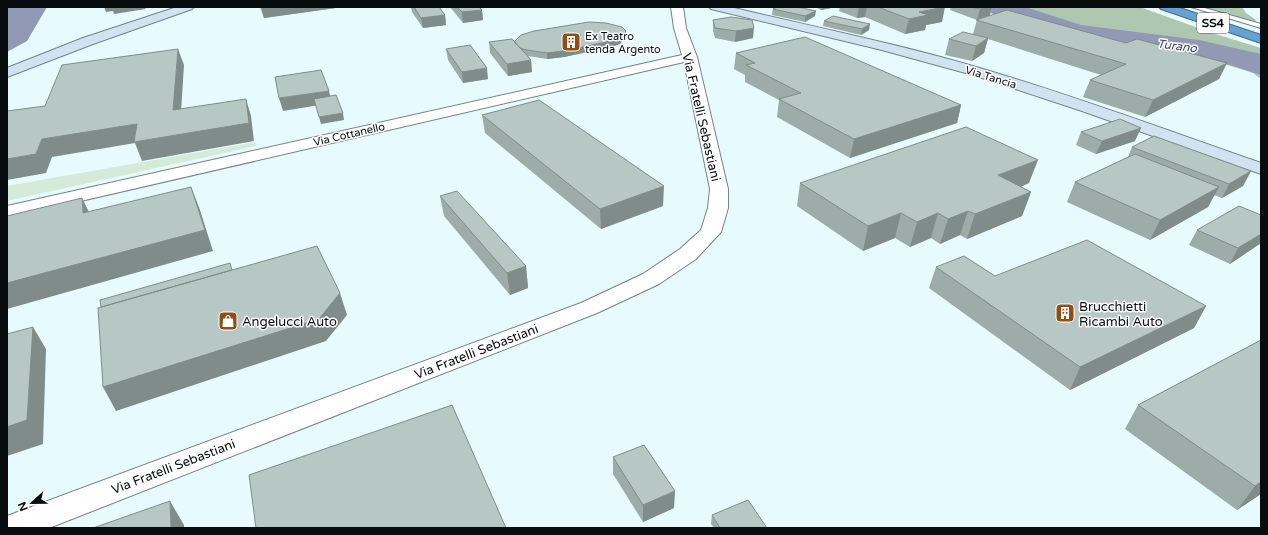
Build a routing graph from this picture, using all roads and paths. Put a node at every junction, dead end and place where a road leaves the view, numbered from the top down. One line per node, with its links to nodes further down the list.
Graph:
1 (188, 7): 11 (main road)
2 (677, 7): 10 (street, Via Fratelli Sebastiani)
3 (715, 7): 12 (main road, Via Tancia)
4 (1165, 7): 9 (highway, SS4)
5 (1186, 7): 8 (highway, SS4)
6 (1194, 7): 7 (lane)
7 (1261, 26)
8 (1261, 31)
9 (1261, 39)
10 (690, 57): 13 (street, Via Cottanello); 14 (street, Via Fratelli Sebastiani)
11 (7, 73)
12 (1261, 169)
13 (7, 212)
14 (12, 528)

